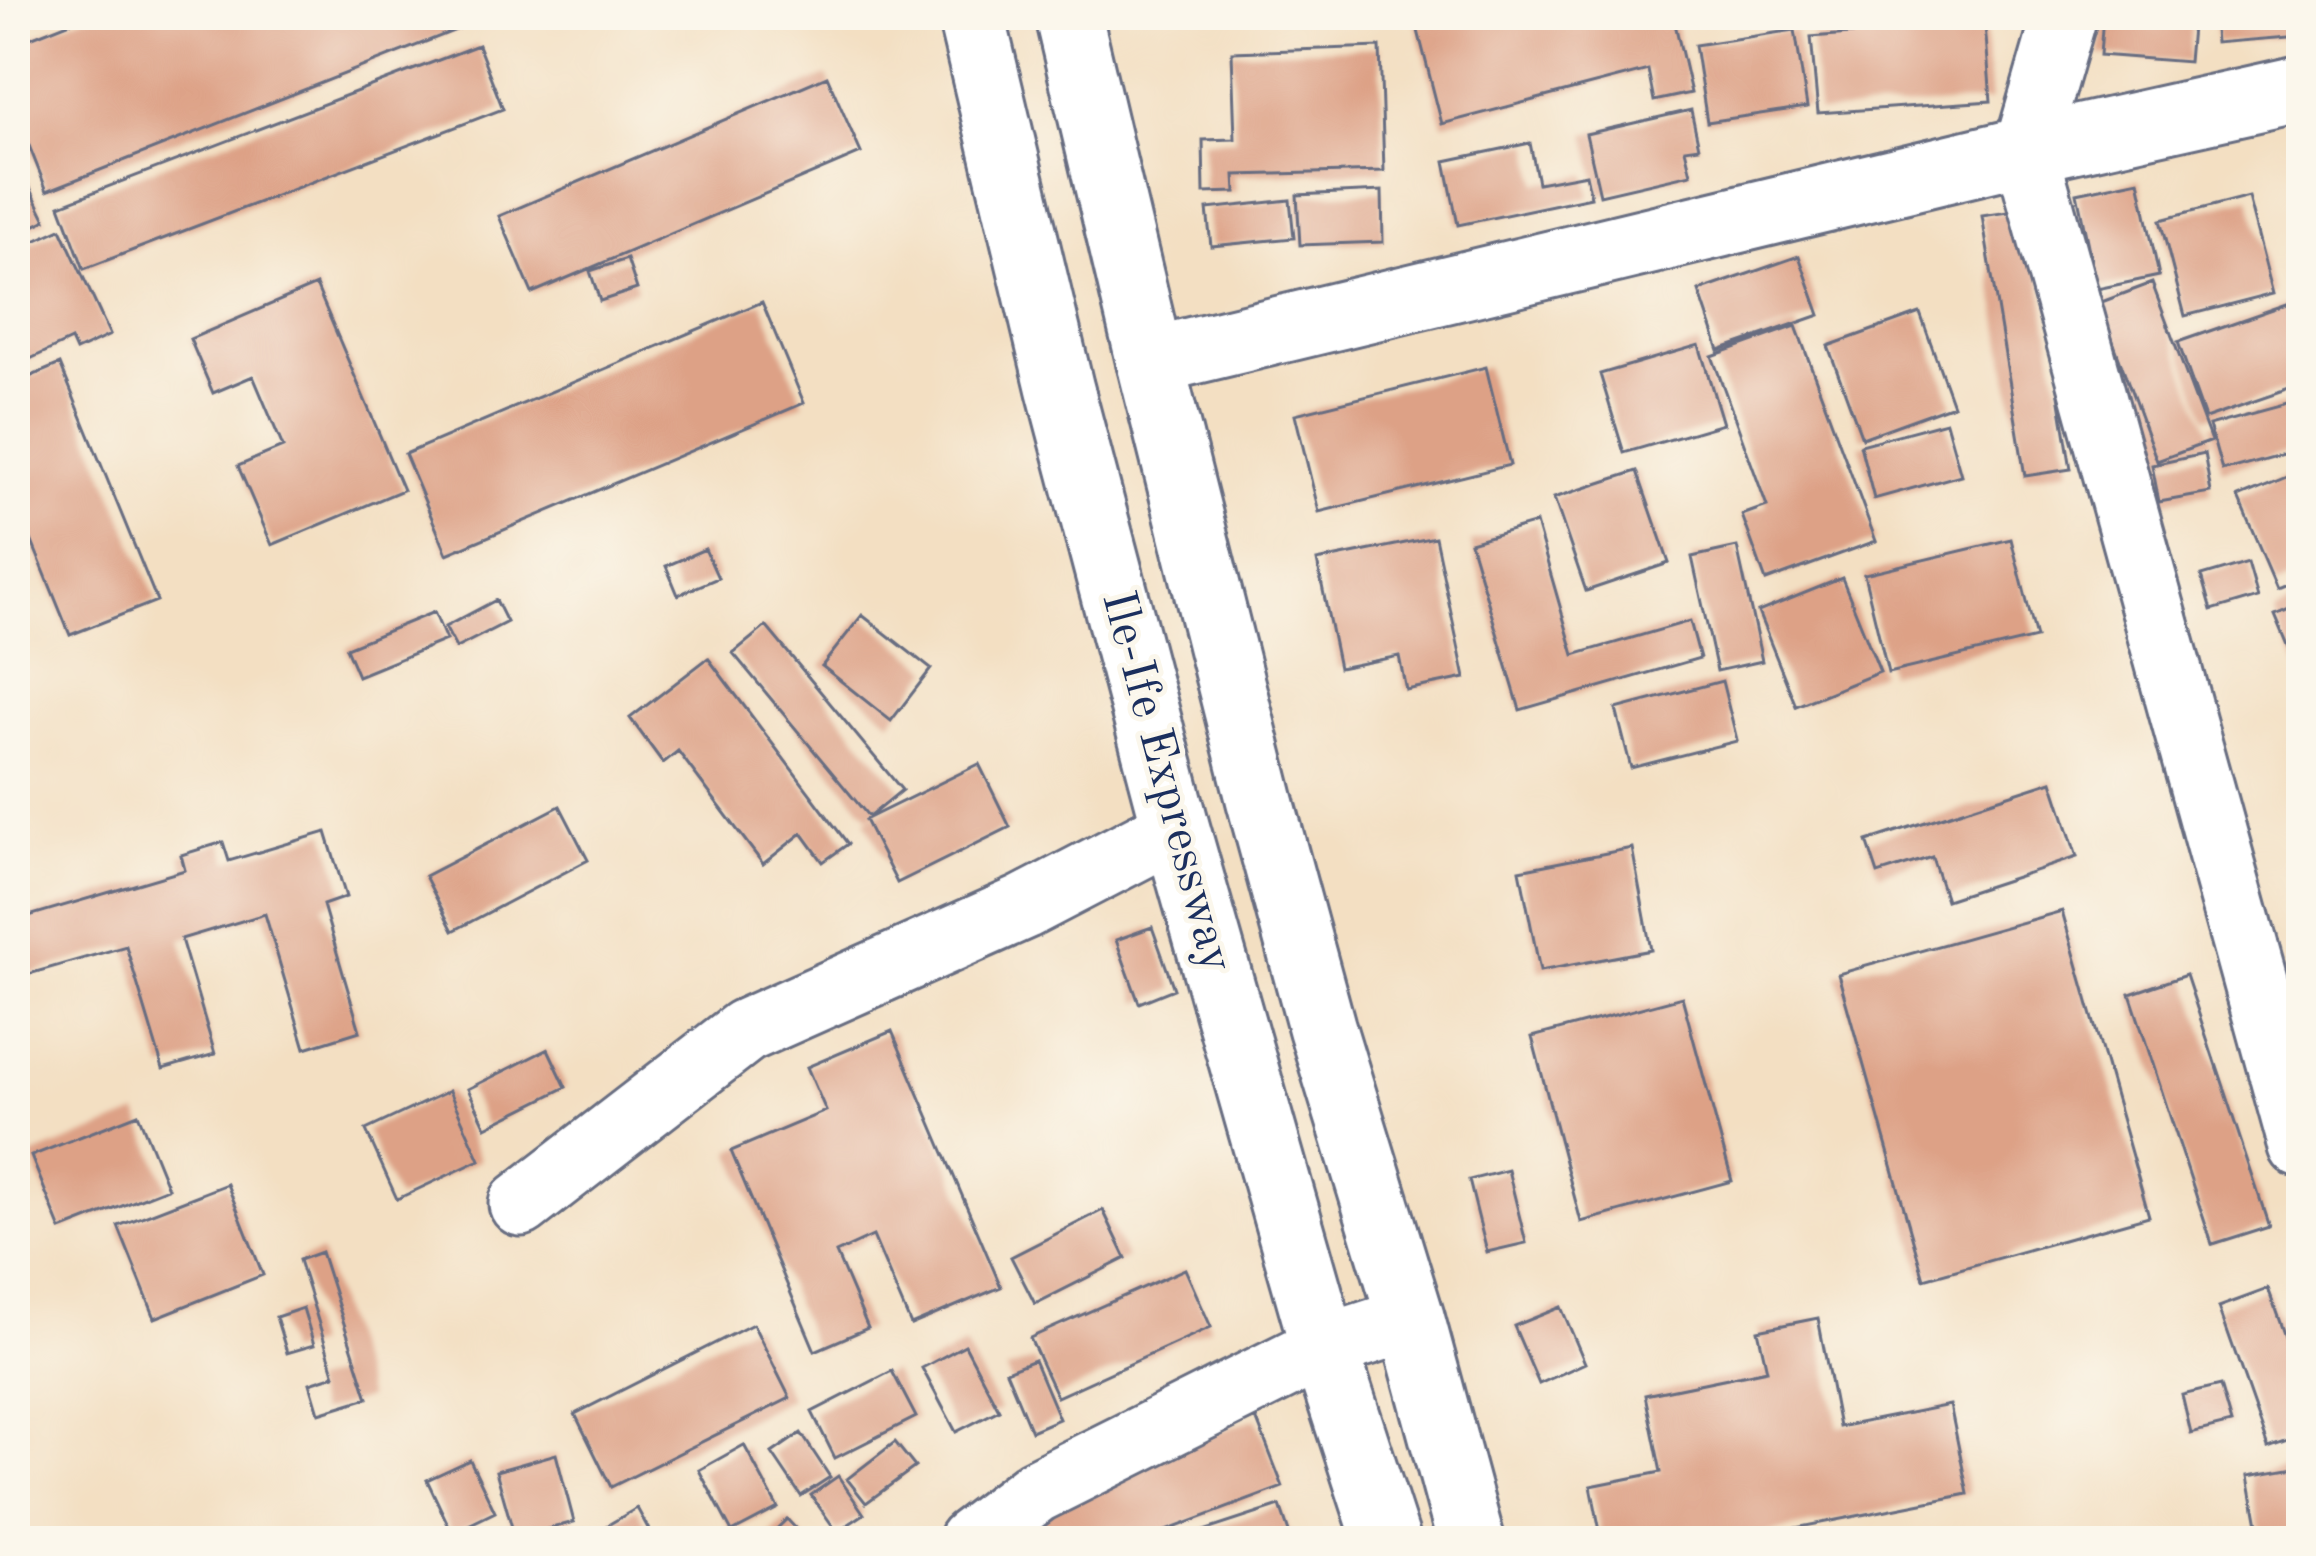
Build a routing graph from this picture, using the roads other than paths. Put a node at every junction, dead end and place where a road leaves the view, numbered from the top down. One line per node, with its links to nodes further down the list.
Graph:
1 (971, 15): 7 (main road, Ile-Ife Expressway)
2 (1068, 15): 6 (main road, Ile-Ife Expressway)
3 (2065, 15): 5 (street)
4 (2301, 89): 5 (main road)
5 (2026, 150): 6 (main road); 8 (street)
6 (1150, 361): 10 (main road, Ile-Ife Expressway)
7 (1176, 828): 9 (street); 11 (main road, Ile-Ife Expressway)
8 (2301, 1146)
9 (521, 1204)
10 (1411, 1319): 11 (street); 14 (main road, Ile-Ife Expressway)
11 (1324, 1347): 12 (street); 13 (main road, Ile-Ife Expressway)
12 (970, 1541)
13 (1387, 1541)
14 (1471, 1541)

